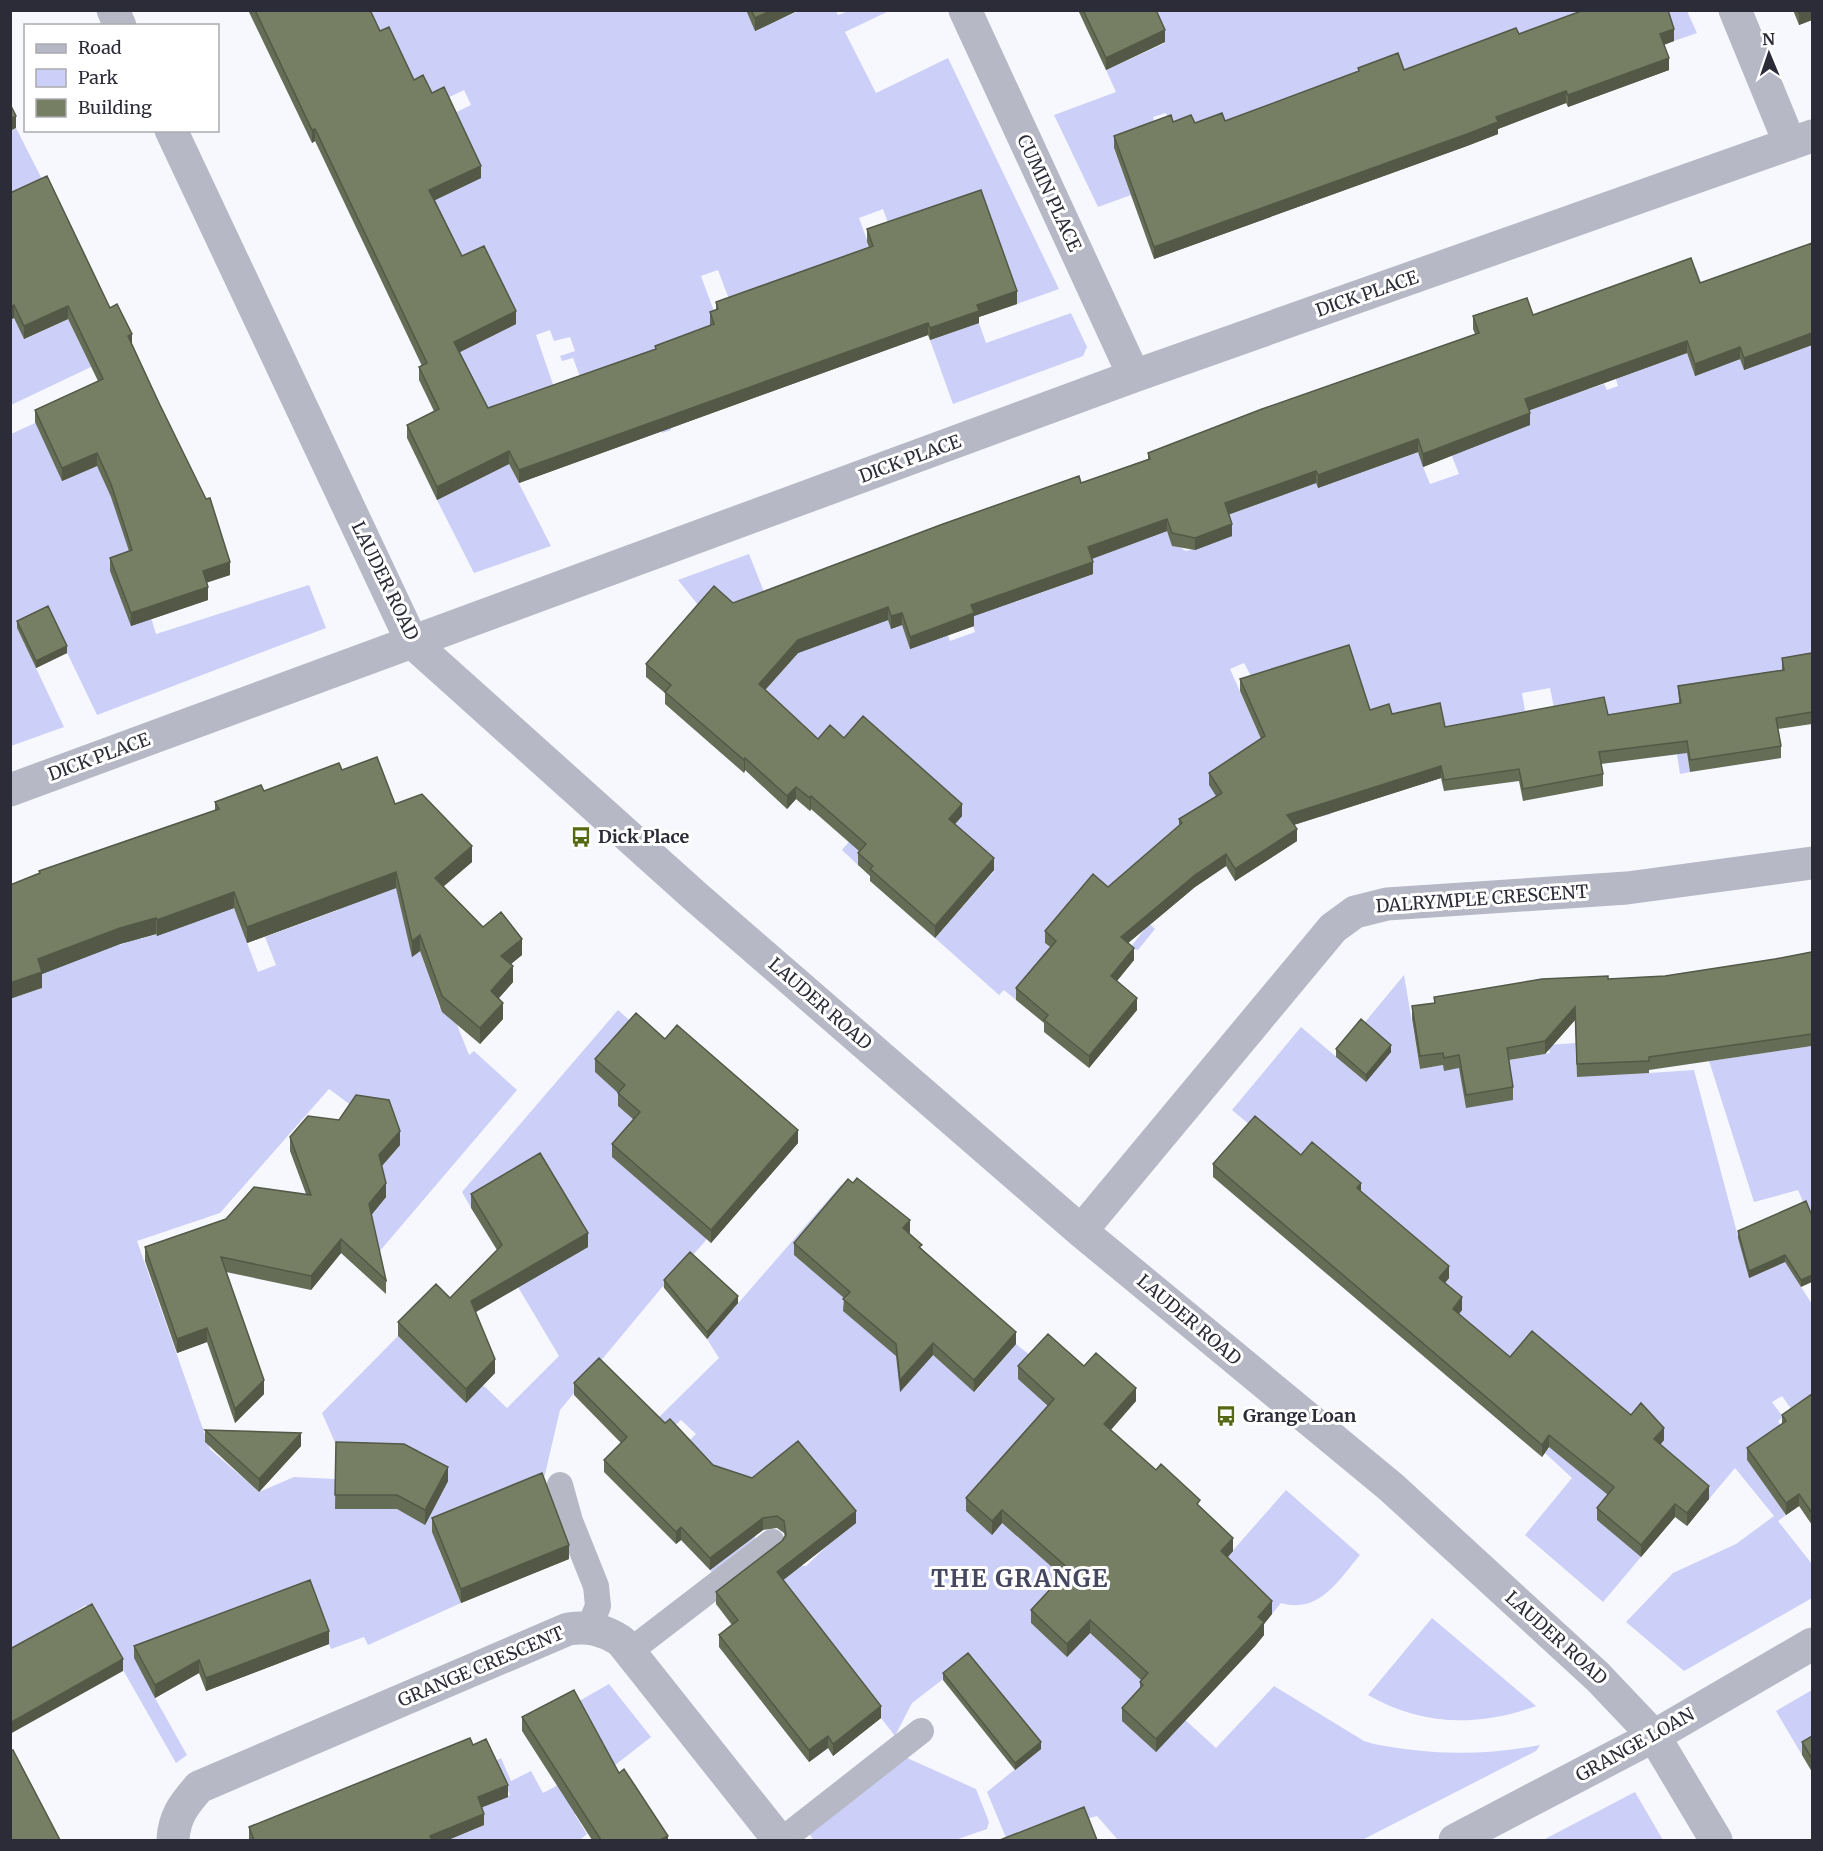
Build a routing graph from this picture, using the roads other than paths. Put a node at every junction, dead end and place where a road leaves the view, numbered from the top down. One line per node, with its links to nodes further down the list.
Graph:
1 (113, 10): 4 (street)
2 (965, 10): 7 (street, CUMIN PLACE)
3 (1735, 10): 6 (street)
4 (119, 24)
5 (172, 132): 8 (street, LAUDER ROAD)
6 (1801, 140): 7 (street, DICK PLACE)
7 (1134, 376): 8 (street, DICK PLACE)
8 (412, 642): 9 (street, DICK PLACE); 11 (street, LAUDER ROAD)
9 (10, 790)
10 (1812, 863): 11 (street, DALRYMPLE CRESCENT)
11 (1081, 1231): 18 (street, LAUDER ROAD)
12 (560, 1485): 14 (lane)
13 (772, 1542): 16 (lane)
14 (589, 1628): 16 (street, GRANGE CRESCENT); 19 (street, GRANGE CRESCENT)
15 (1812, 1644): 18 (street, GRANGE LOAN)
16 (630, 1651): 20 (street, GRANGE CRESCENT)
17 (921, 1731): 20 (lane)
18 (1654, 1736): 21 (street, GRANGE LOAN); 22 (street, LAUDER ROAD)
19 (173, 1840)
20 (780, 1840)
21 (1455, 1840)
22 (1716, 1840)

